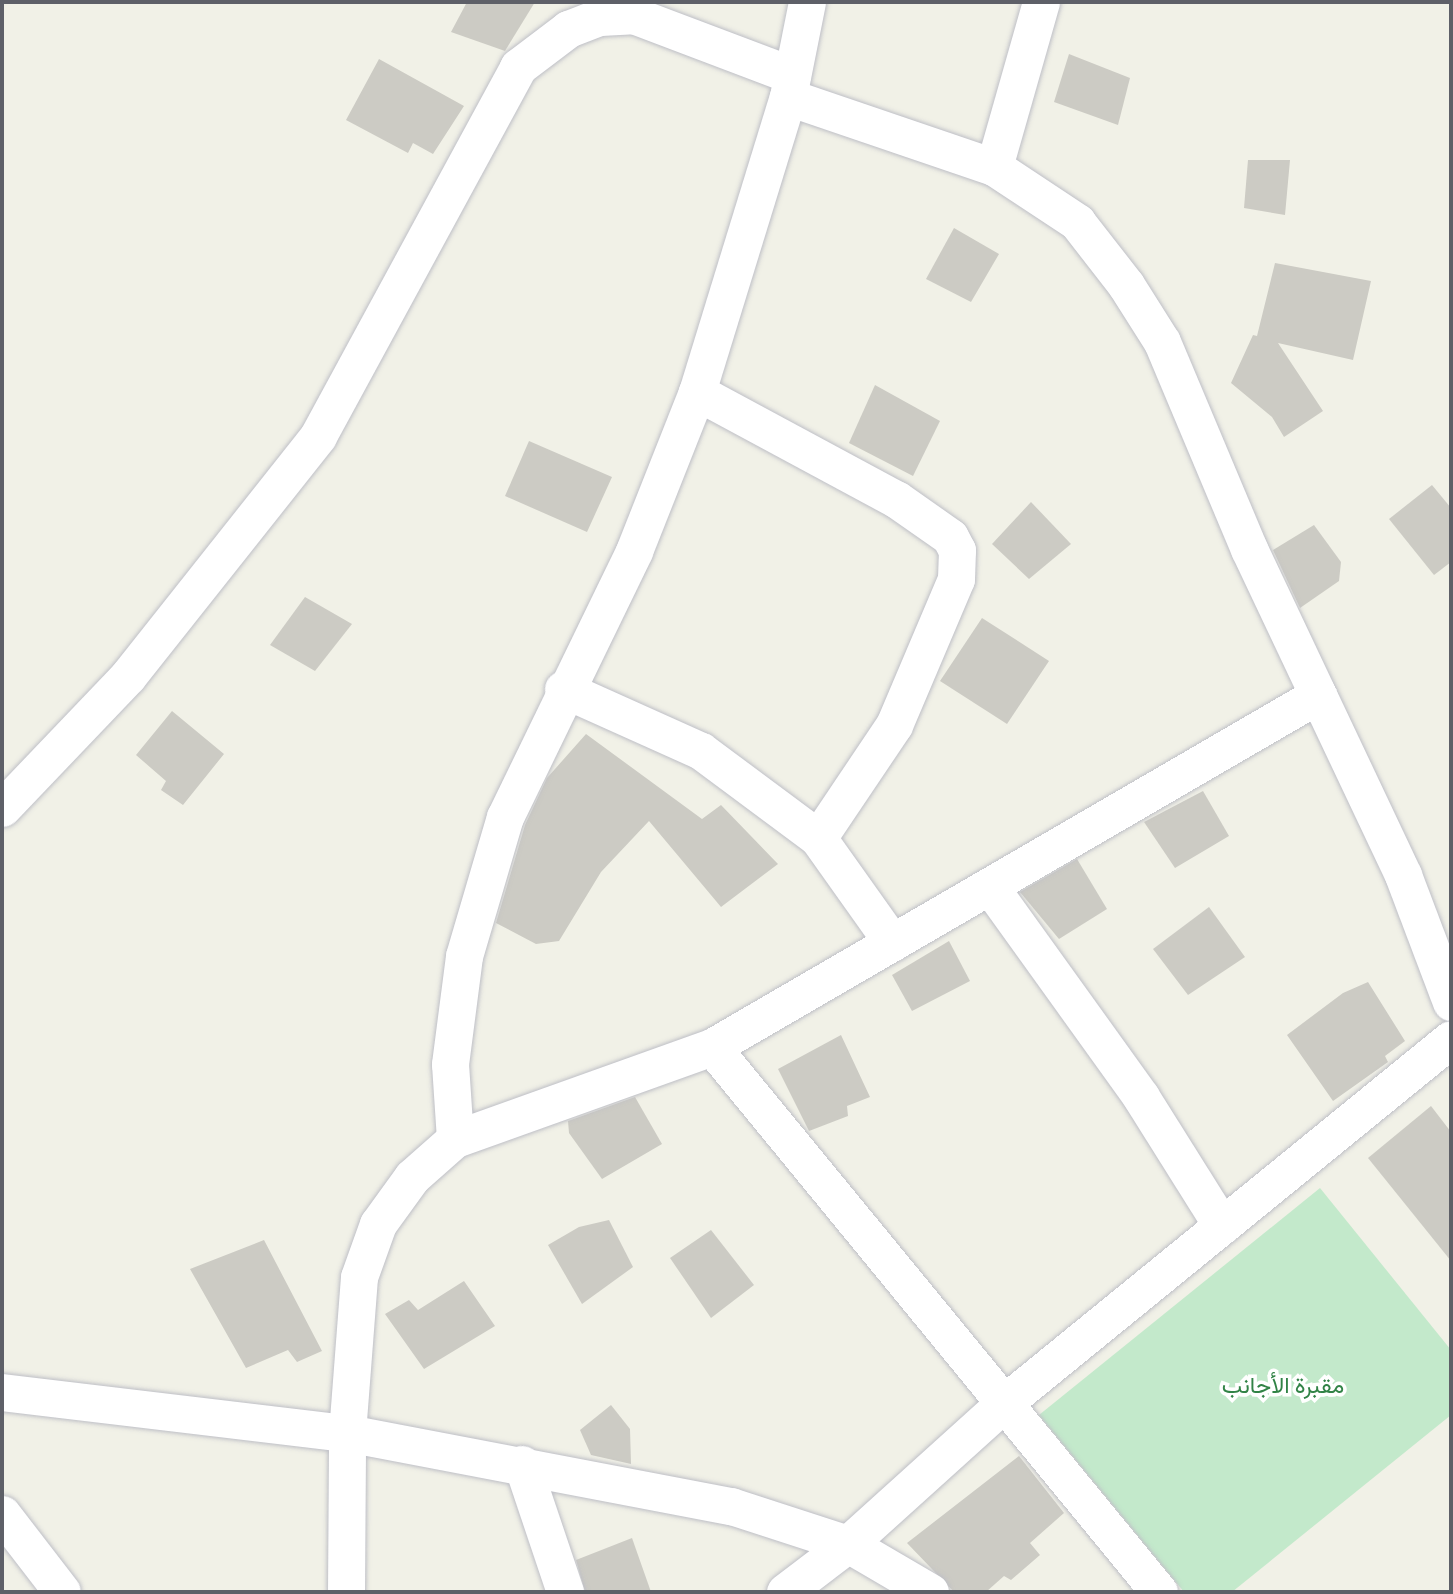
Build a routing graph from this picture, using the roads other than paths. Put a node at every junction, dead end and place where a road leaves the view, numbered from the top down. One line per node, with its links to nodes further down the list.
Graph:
1 (807, 2): 3 (street)
2 (1041, 2): 4 (street)
3 (790, 86): 4 (street); 5 (street); 8 (street)
4 (994, 167): 7 (street)
5 (697, 392): 6 (street); 9 (street)
6 (563, 689): 9 (street); 15 (street)
7 (1318, 695): 10 (street); 12 (street)
8 (2, 808)
9 (818, 838): 11 (street)
10 (991, 888): 11 (street); 16 (street)
11 (892, 942): 14 (street)
12 (1451, 1002)
13 (1451, 1039): 16 (street)
14 (712, 1047): 15 (street); 18 (street)
15 (455, 1139): 19 (street)
16 (1222, 1226): 18 (street)
17 (2, 1392): 19 (street)
18 (1004, 1404): 22 (street); 28 (street)
19 (347, 1433): 20 (street); 24 (street)
20 (522, 1464): 22 (street); 25 (street)
21 (8, 1537): 23 (street)
22 (848, 1544): 26 (street); 27 (street)
23 (62, 1592)
24 (346, 1592)
25 (565, 1592)
26 (785, 1592)
27 (930, 1592)
28 (1158, 1592)

